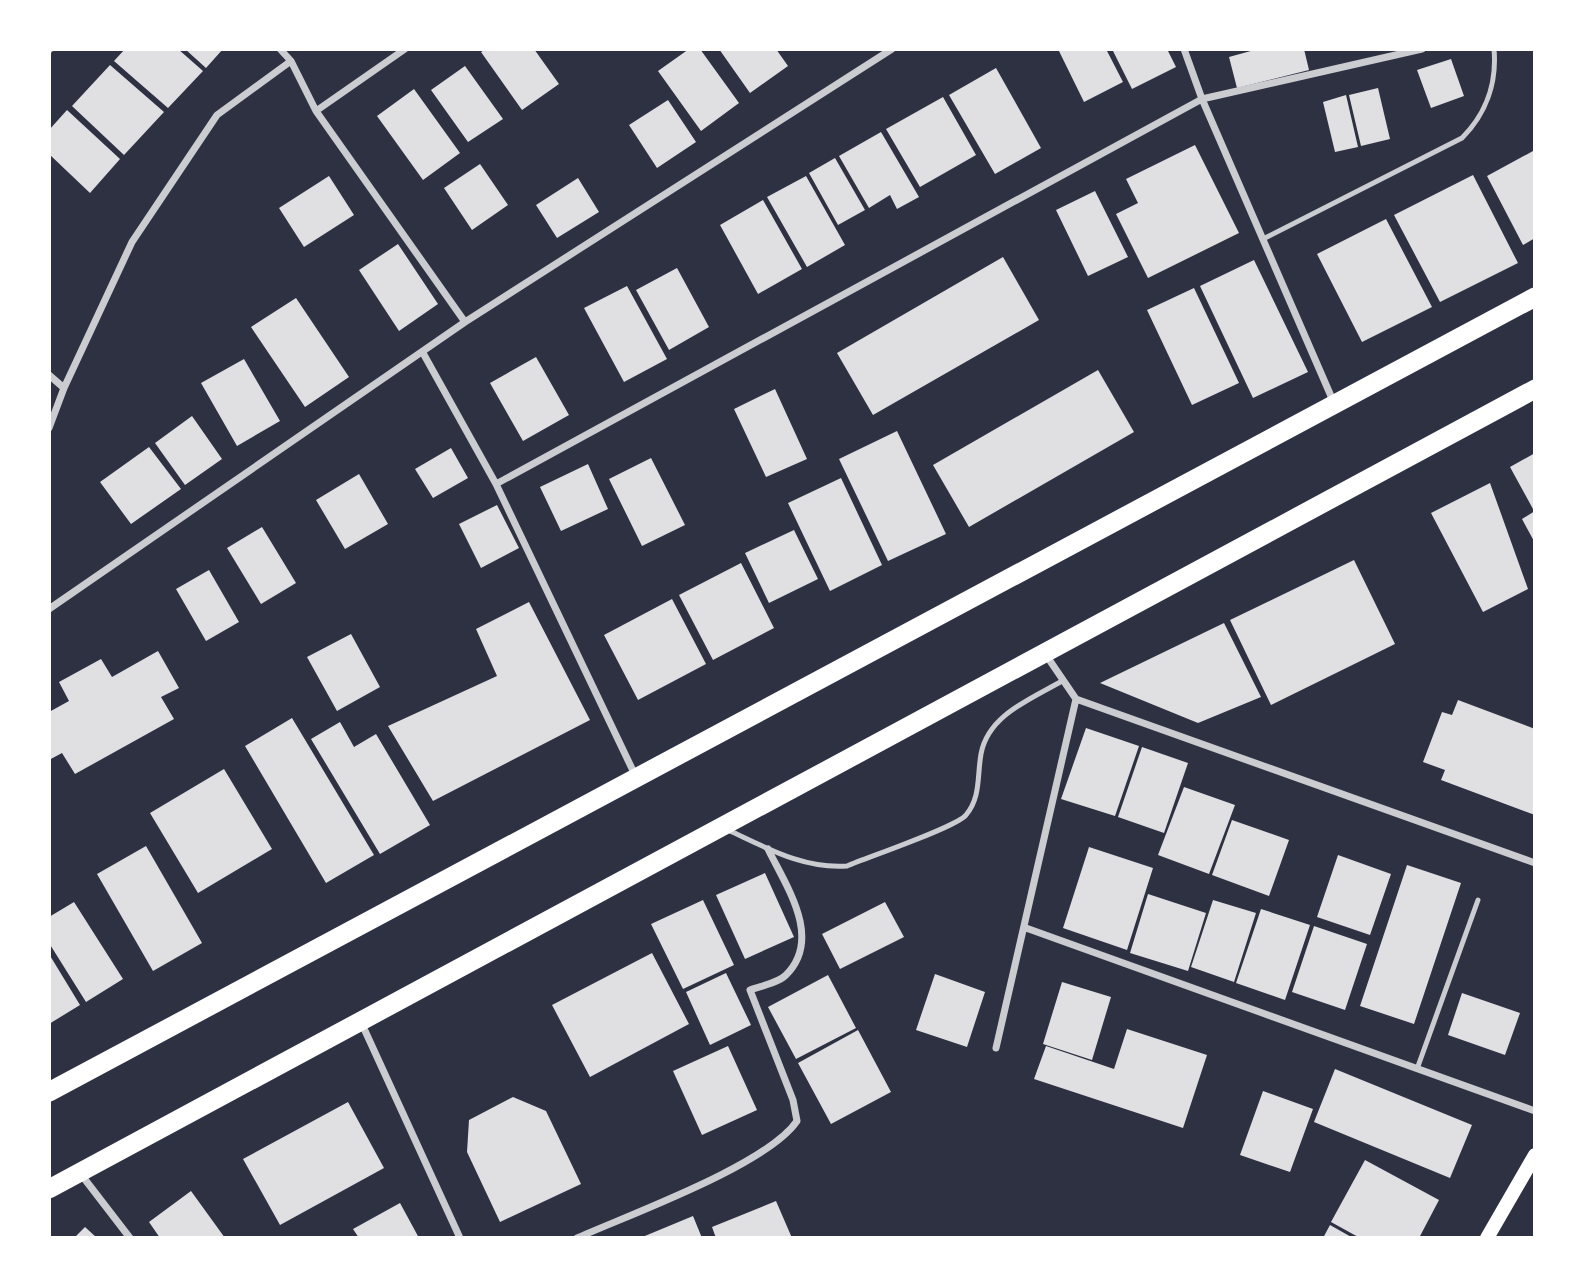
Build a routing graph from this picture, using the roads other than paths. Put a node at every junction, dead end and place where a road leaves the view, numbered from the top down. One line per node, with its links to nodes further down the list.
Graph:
1 (280, 49): 7 (street)
2 (405, 49): 9 (street)
3 (892, 49): 12 (street)
4 (1184, 49): 8 (street)
5 (1422, 49): 8 (street)
6 (1494, 49): 10 (lane)
7 (291, 61): 9 (street); 15 (street)
8 (1202, 99): 10 (street); 19 (street)
9 (316, 111): 12 (street)
10 (1263, 239): 17 (street)
11 (1535, 297): 17 (highway)
12 (465, 322): 13 (street)
13 (423, 353): 19 (street); 20 (street)
14 (49, 375): 15 (street)
15 (64, 388): 18 (street)
16 (1535, 389): 21 (highway)
17 (1335, 404): 24 (highway)
18 (49, 428)
19 (496, 484): 24 (street)
20 (49, 609)
21 (1044, 652): 22 (street); 25 (highway)
22 (1062, 681): 23 (street); 26 (lane)
23 (1076, 699): 27 (street); 29 (street)
24 (636, 777): 33 (highway)
25 (719, 826): 26 (lane); 30 (highway)
26 (768, 849): 40 (street)
27 (1535, 863)
28 (1478, 900): 32 (lane)
29 (1026, 928): 31 (street); 32 (street)
30 (360, 1021): 36 (highway); 39 (street)
31 (996, 1048)
32 (1417, 1069): 34 (street)
33 (49, 1093)
34 (1535, 1111)
35 (1535, 1156): 41 (main road)
36 (79, 1173): 37 (highway); 38 (street)
37 (49, 1189)
38 (130, 1238)
39 (460, 1238)
40 (578, 1238)
41 (1487, 1238)

